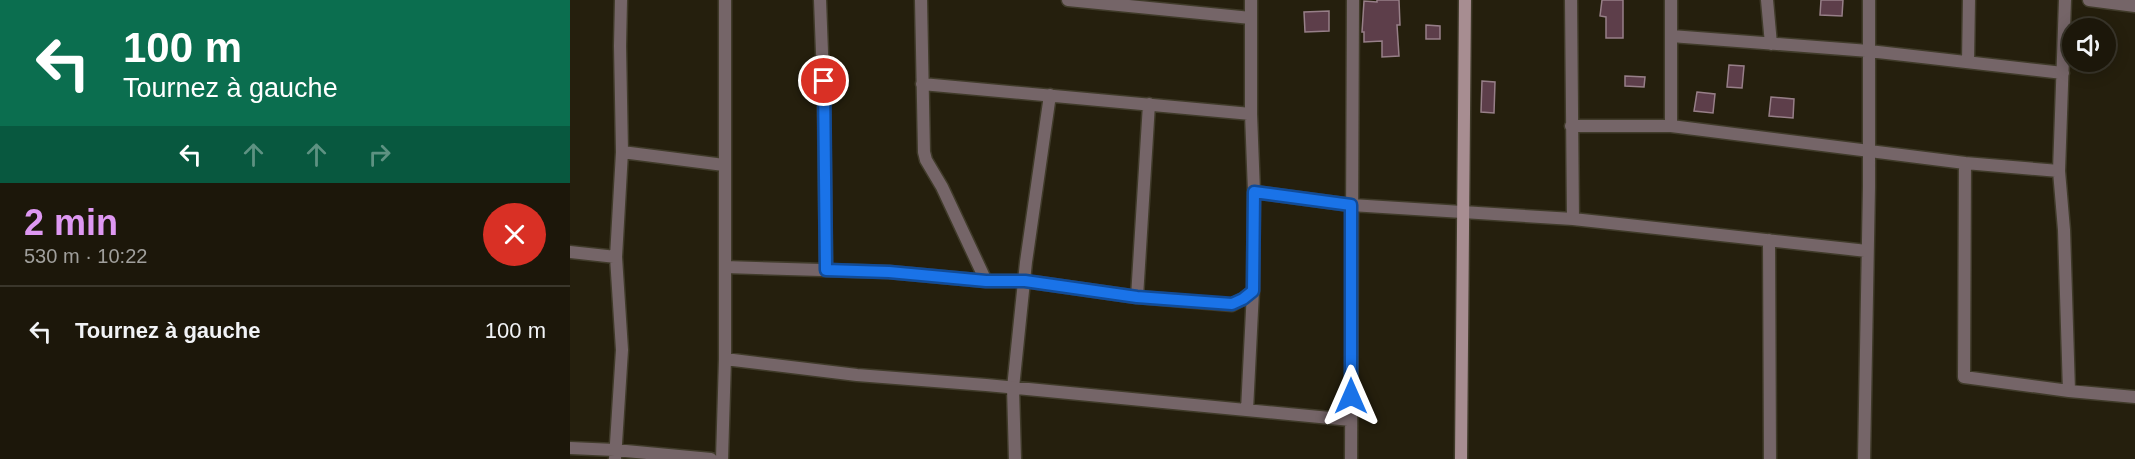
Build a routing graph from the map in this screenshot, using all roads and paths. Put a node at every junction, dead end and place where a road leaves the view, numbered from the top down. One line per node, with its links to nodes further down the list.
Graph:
1 (621, 0): 30 (street)
2 (725, 0): 32 (street)
3 (820, 0): 43 (street)
4 (921, 0): 23 (street)
5 (1068, 0): 17 (street)
6 (1251, 0): 17 (street)
7 (1353, 0): 35 (street)
8 (1465, 0): 36 (street)
9 (1571, 0): 27 (street)
10 (1671, 0): 18 (street)
11 (1767, 0): 19 (street)
12 (1869, 0): 20 (street)
13 (1969, 0): 21 (street)
14 (2065, 0): 22 (street)
15 (2089, 0): 16 (street)
16 (2135, 6)
17 (1251, 18): 26 (street)
18 (1671, 36): 19 (street); 28 (street)
19 (1771, 44): 20 (street)
20 (1869, 51): 21 (street); 29 (street)
21 (1968, 62): 22 (street)
22 (2062, 73): 33 (street)
23 (922, 84): 24 (street); 44 (street)
24 (1050, 95): 25 (street); 45 (street)
25 (1149, 104): 26 (street); 47 (street)
26 (1251, 114): 34 (street)
27 (1571, 126): 28 (street); 37 (street)
28 (1671, 126): 29 (street)
29 (1868, 151): 31 (street); 39 (street)
30 (622, 152): 32 (street); 41 (street)
31 (1965, 163): 33 (street); 50 (street)
32 (724, 165): 42 (street)
33 (2059, 171): 50 (street)
34 (1254, 192): 35 (street); 46 (street)
35 (1351, 205): 36 (street); 53 (street)
36 (1463, 213): 37 (street); 60 (street)
37 (1573, 219): 38 (street)
38 (1769, 240): 39 (street); 61 (street)
39 (1867, 251): 62 (street)
40 (570, 252): 41 (street)
41 (616, 257): 55 (street)
42 (725, 267): 43 (street); 48 (street)
43 (826, 270): 44 (street)
44 (986, 281): 45 (street)
45 (1025, 281): 47 (street); 49 (street)
46 (1253, 291): 47 (street); 52 (street)
47 (1137, 297)
48 (725, 359): 49 (street); 57 (street)
49 (1013, 388): 52 (street); 58 (street)
50 (2069, 391): 51 (street)
51 (2135, 397)
52 (1247, 410): 53 (street)
53 (1351, 420): 59 (street)
54 (570, 448): 55 (street)
55 (615, 454): 56 (street)
56 (711, 459)
57 (722, 459)
58 (1015, 459)
59 (1351, 459)
60 (1461, 459)
61 (1770, 459)
62 (1864, 459)

